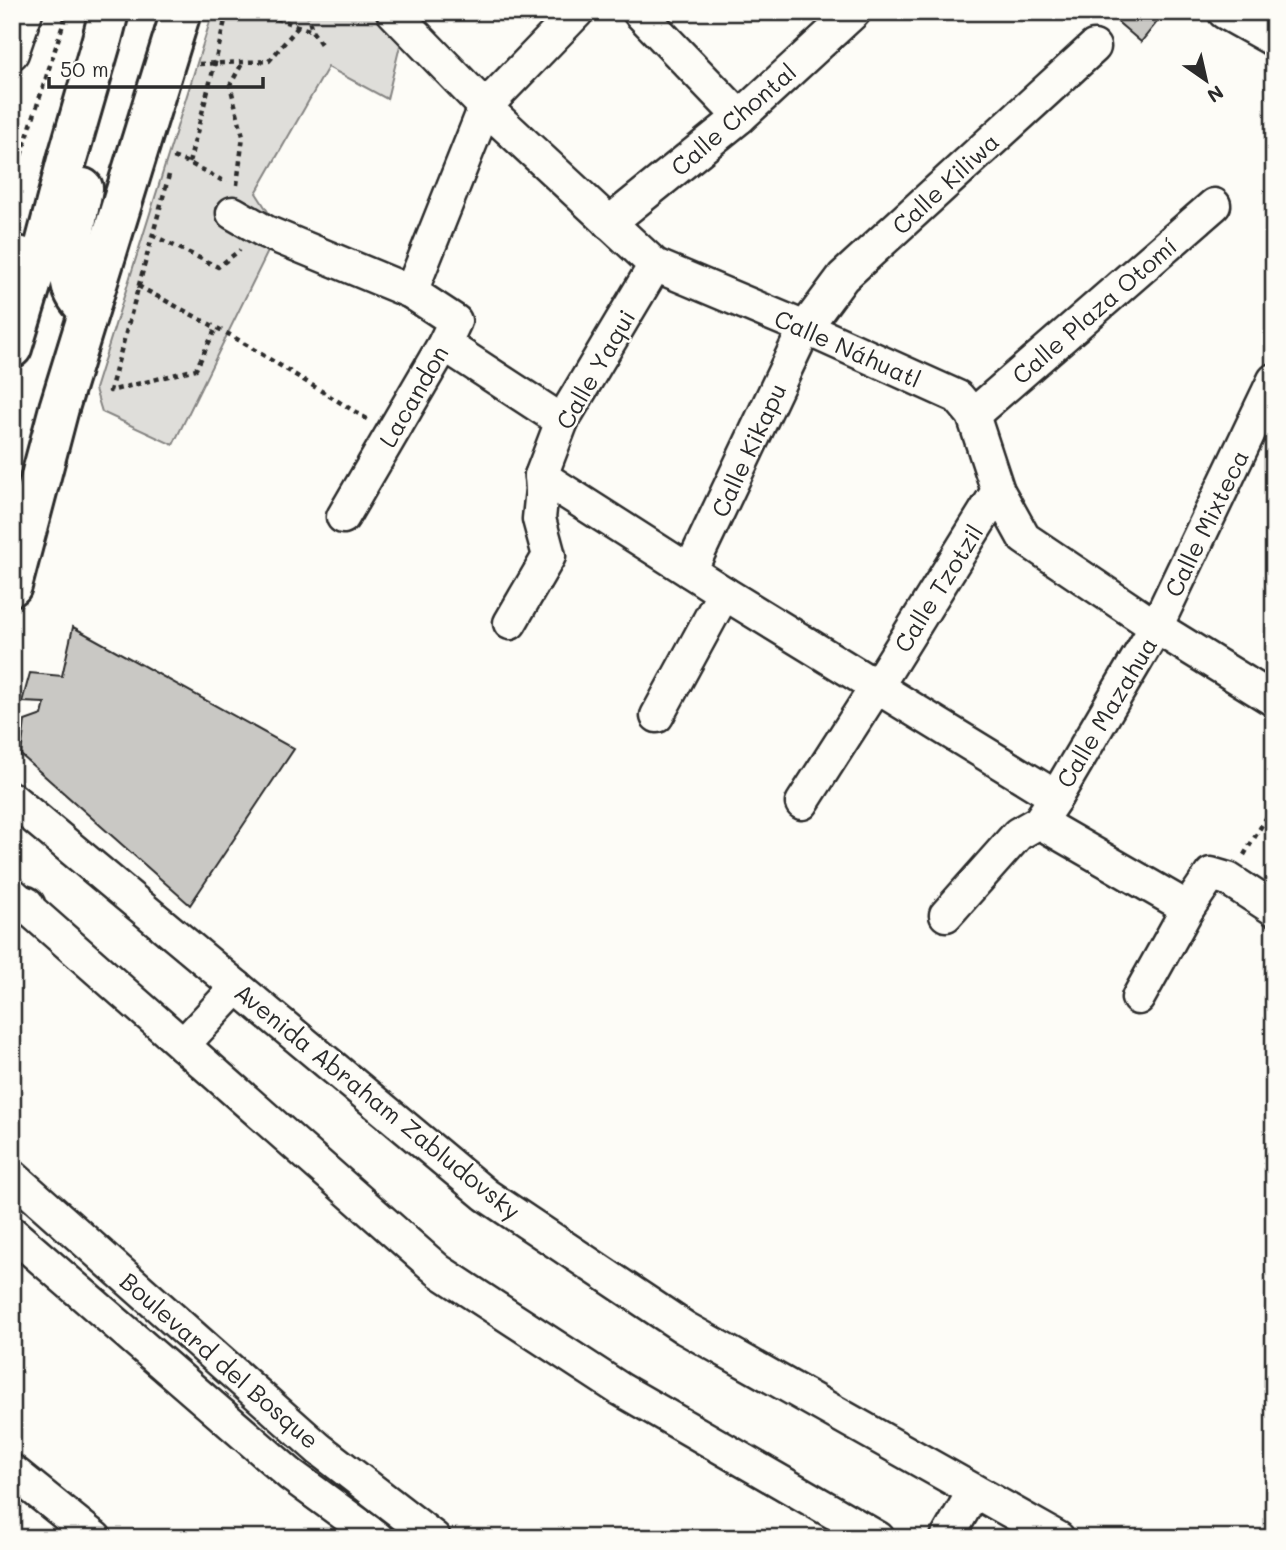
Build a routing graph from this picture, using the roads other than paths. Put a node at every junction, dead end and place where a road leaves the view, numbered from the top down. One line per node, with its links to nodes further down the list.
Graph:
1 (26, 12): 11 (street)
2 (109, 12): 14 (main road)
3 (181, 12): 22 (main road)
4 (393, 12): 12 (street, Calle Náhuatl)
5 (577, 12): 12 (street)
6 (639, 12): 13 (street)
7 (854, 12): 13 (street, Calle Chontal)
8 (1224, 12): 9 (street)
9 (1274, 40)
10 (1094, 47): 23 (street, Calle Kiliwa)
11 (12, 53)
12 (485, 107): 17 (street, Calle Náhuatl); 20 (street)
13 (740, 117): 17 (street, Calle Chontal)
14 (67, 160): 18 (main road); 22 (main road)
15 (1214, 205): 27 (street, Calle Plaza Otomí)
16 (233, 213): 20 (street)
17 (609, 223): 19 (street, Calle Náhuatl)
18 (27, 256): 21 (main road)
19 (654, 265): 23 (street, Calle Náhuatl); 28 (street, Calle Yaqui)
20 (411, 292): 24 (street, Lacandon)
21 (18, 305): 25 (main road)
22 (88, 312): 33 (main road)
23 (805, 328): 27 (street, Calle Náhuatl); 32 (street, Calle Kikapu)
24 (444, 344): 28 (street); 31 (street, Lacandon)
25 (12, 348)
26 (1274, 380): 36 (street, Calle Mixteca)
27 (973, 415): 30 (street, Calle Náhuatl)
28 (562, 421): 29 (street, Calle Yaqui)
29 (541, 476): 32 (street); 35 (street, Calle Yaqui)
30 (999, 491): 36 (street, Calle Náhuatl); 37 (street, Calle Tzotzil)
31 (343, 517)
32 (690, 571): 34 (street)
33 (12, 586)
34 (724, 593): 37 (street); 39 (street)
35 (510, 623)
36 (1156, 627): 38 (street, Calle Náhuatl); 42 (street, Calle Mazahua)
37 (877, 686): 41 (street, Calle Tzotzil); 42 (street)
38 (1274, 700)
39 (657, 716)
40 (12, 799): 47 (street, Avenida Abraham Zabludovsky)
41 (802, 803)
42 (1047, 810): 44 (street); 46 (street)
43 (17, 902): 49 (street)
44 (1188, 908): 45 (street); 48 (street)
45 (1274, 909)
46 (946, 915)
47 (237, 987): 49 (street); 53 (street, Avenida Abraham Zabludovsky)
48 (1138, 998)
49 (183, 1045): 57 (street)
50 (12, 1176): 56 (street, Boulevard del Bosque)
51 (12, 1233): 55 (street, Boulevard del Bosque)
52 (12, 1471): 54 (street)
53 (974, 1491): 58 (street); 59 (street, Avenida Abraham Zabludovsky)
54 (95, 1538)
55 (377, 1538)
56 (435, 1538)
57 (878, 1538)
58 (947, 1538)
59 (1058, 1538)

